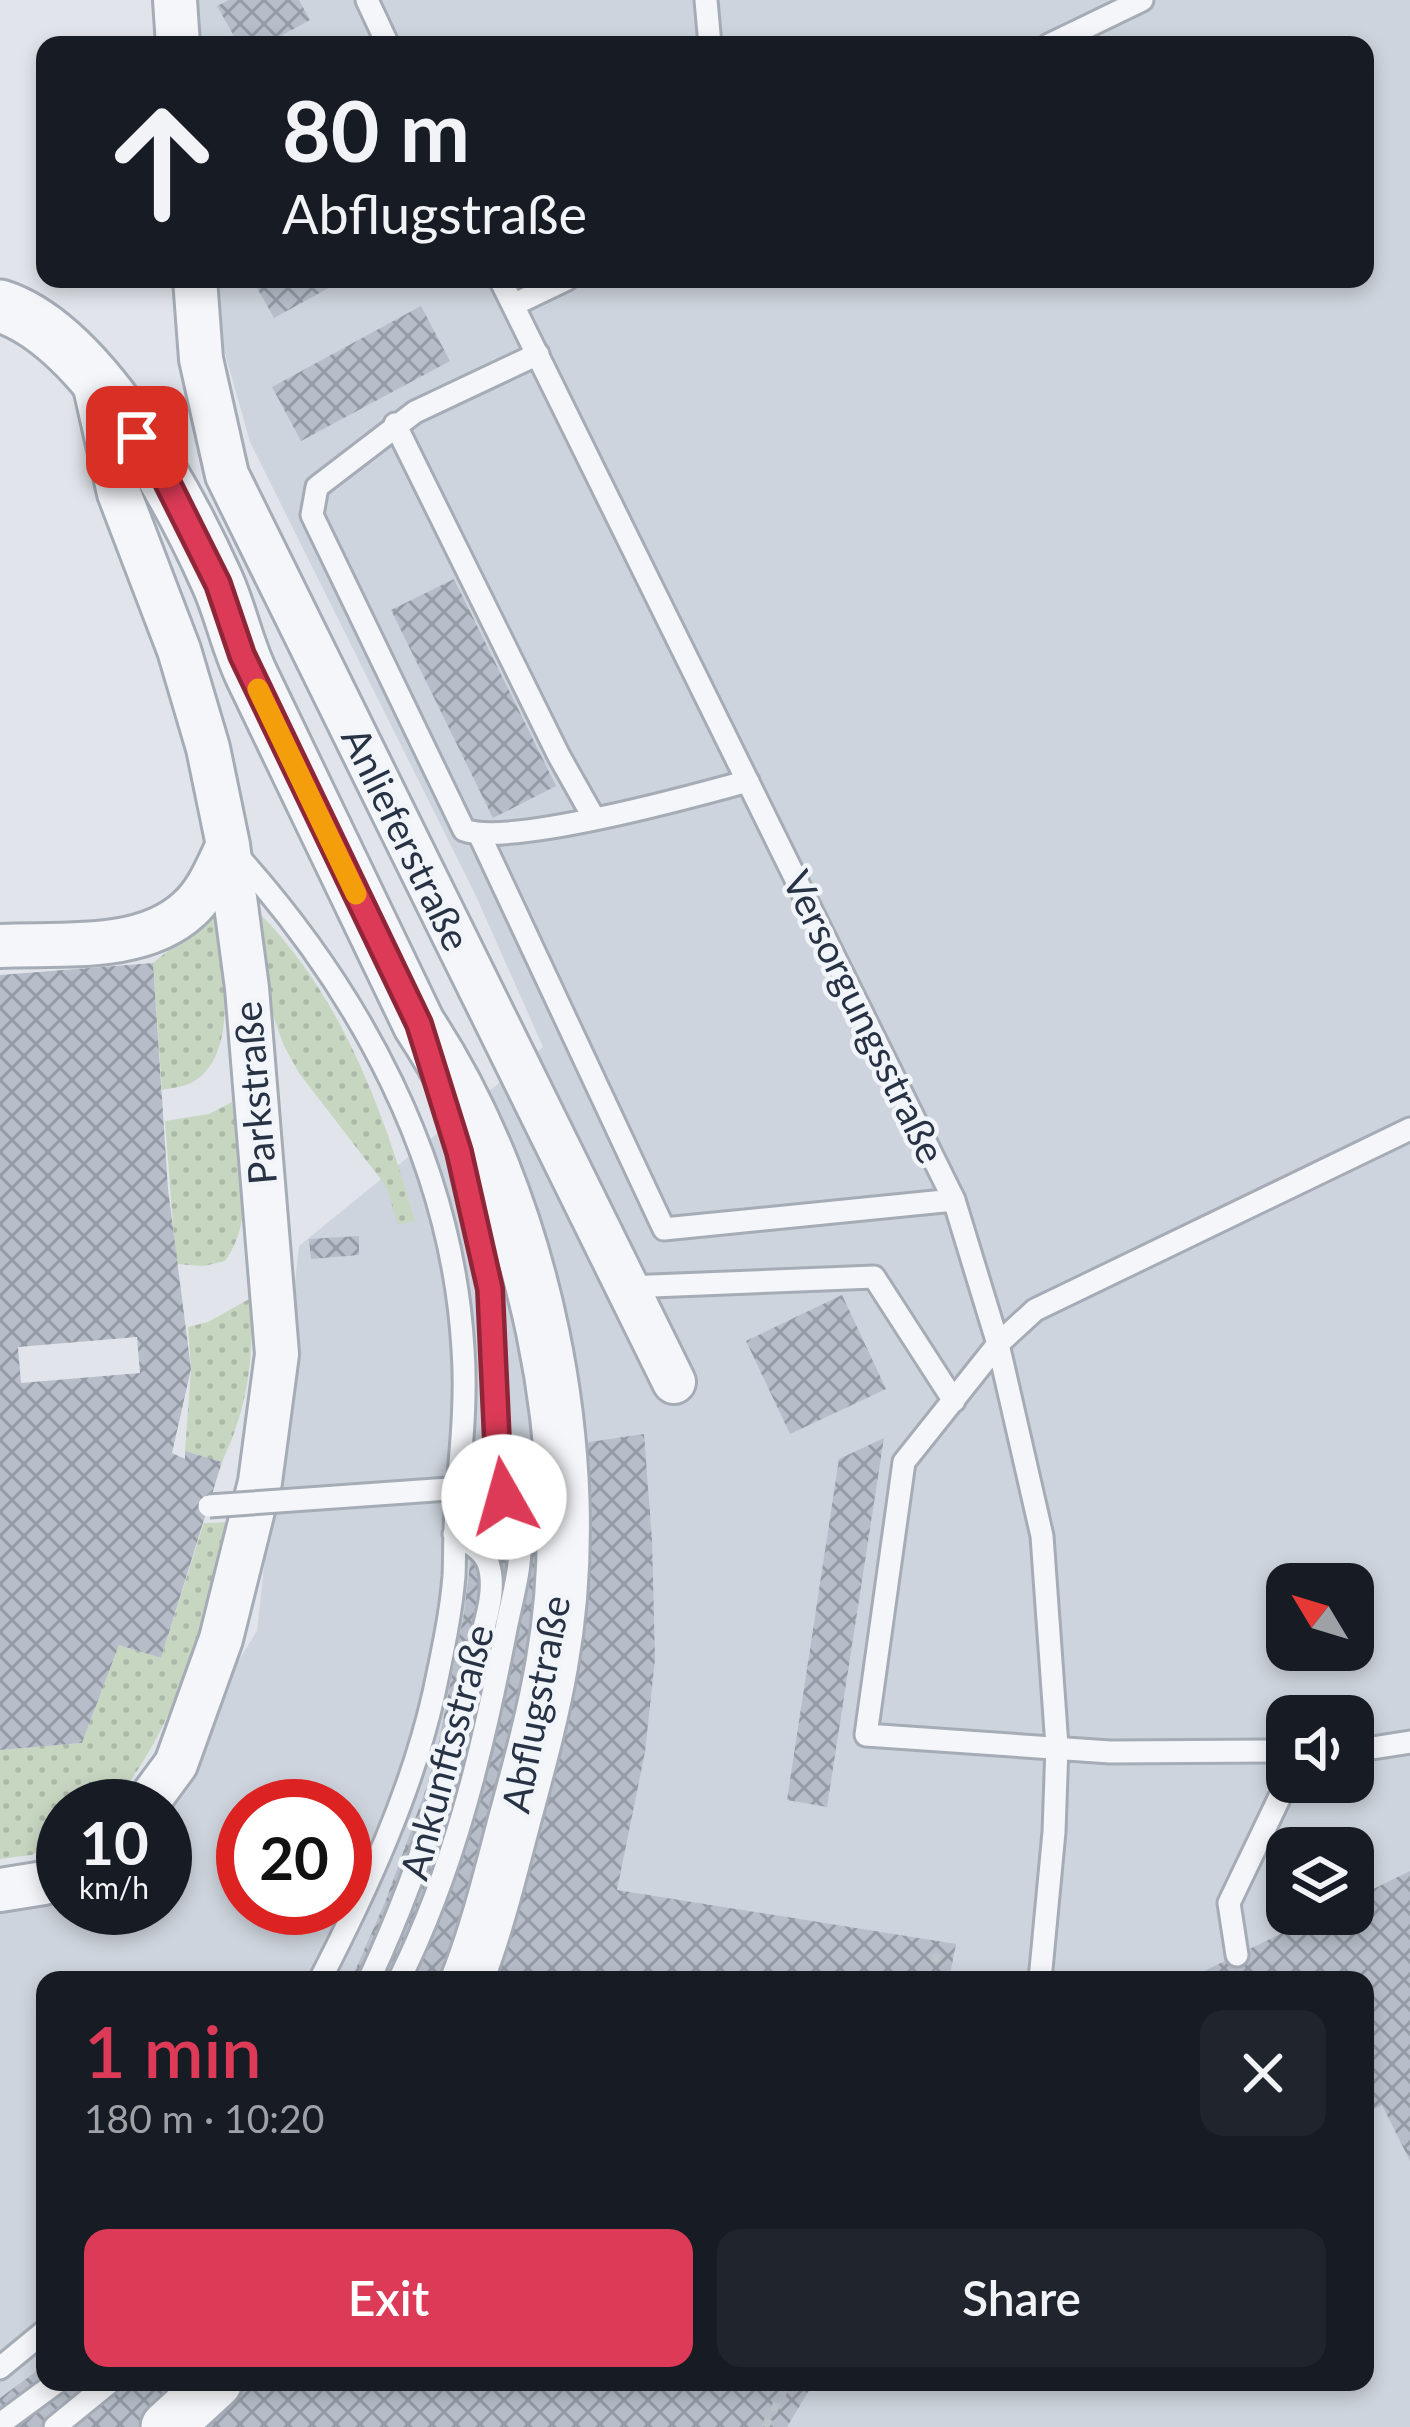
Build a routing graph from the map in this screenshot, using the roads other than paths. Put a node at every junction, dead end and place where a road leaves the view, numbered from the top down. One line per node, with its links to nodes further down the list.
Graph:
1 (175, 0): 5 (street)
2 (367, 0): 6 (lane)
3 (706, 0): 7 (lane)
4 (1142, 0): 8 (lane)
5 (177, 36)
6 (384, 36)
7 (709, 36)
8 (1068, 36)
9 (196, 288): 25 (street, Anlieferstraße)
10 (504, 288): 12 (lane, Versorgungsstraße)
11 (548, 288): 12 (lane)
12 (513, 305): 14 (lane, Versorgungsstraße)
13 (0, 306): 15 (street, Abflugstraße)
14 (538, 353): 16 (lane); 17 (lane, Versorgungsstraße)
15 (93, 378): 20 (street, Parkstraße); 22 (street, Abflugstraße)
16 (395, 424): 18 (lane); 19 (lane)
17 (748, 781): 18 (lane); 24 (lane, Versorgungsstraße)
18 (595, 818): 19 (lane)
19 (480, 836): 24 (lane)
20 (228, 845): 21 (street); 31 (lane); 36 (street, Parkstraße)
21 (0, 946)
22 (419, 1024): 29 (lane); 44 (street, Abflugstraße)
23 (1410, 1129): 26 (lane)
24 (954, 1200): 26 (lane, Versorgungsstraße)
25 (627, 1287): 27 (street, Anlieferstraße); 28 (lane)
26 (998, 1344): 28 (lane); 33 (lane, Versorgungsstraße)
27 (674, 1382)
28 (954, 1401): 33 (lane)
29 (504, 1497): 30 (lane, bridge); 43 (lane)
30 (209, 1506)
31 (454, 1534): 41 (lane); 42 (lane, Ankunftsstraße)
32 (1410, 1742): 34 (lane)
33 (1057, 1746): 35 (lane); 45 (lane, Versorgungsstraße)
34 (1374, 1748)
35 (1266, 1751)
36 (165, 1779)
37 (1277, 1803): 40 (lane)
38 (36, 1883): 39 (street)
39 (0, 1890)
40 (1237, 1955)
41 (324, 1971)
42 (373, 1971)
43 (403, 1971)
44 (470, 1971)
45 (1041, 1971)
46 (36, 2338): 47 (lane)
47 (0, 2368)
48 (45, 2391): 51 (lane)
49 (99, 2391): 52 (lane)
50 (206, 2391): 53 (street)
51 (0, 2425)
52 (55, 2427)
53 (167, 2427)

